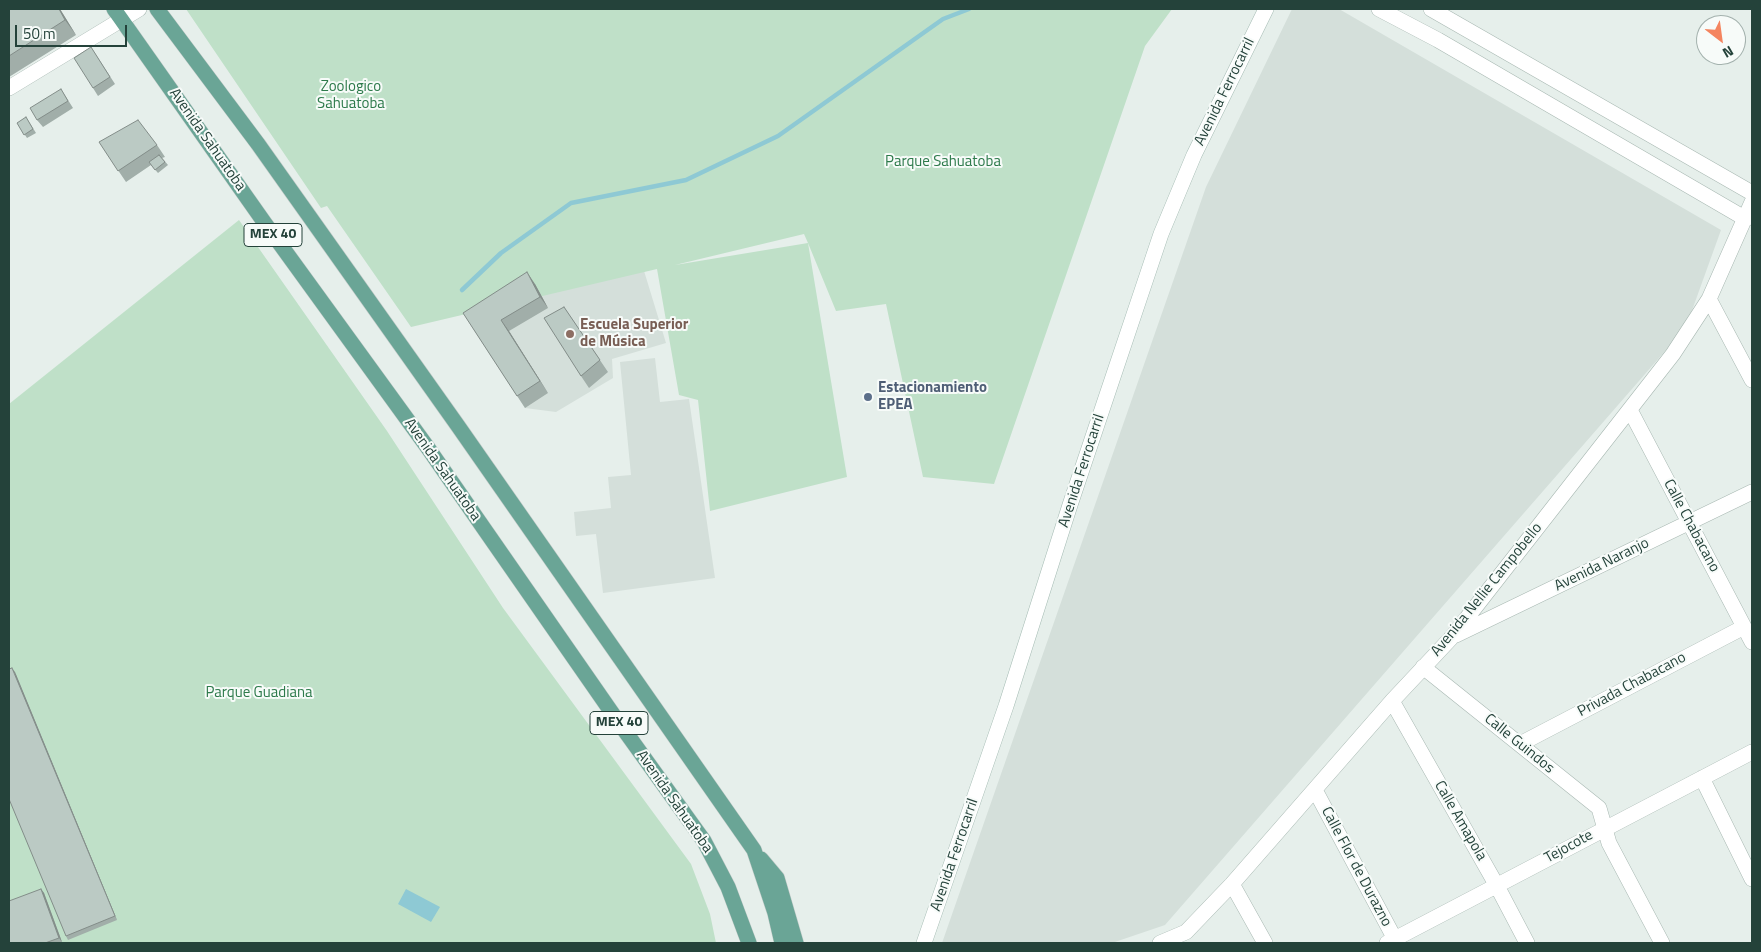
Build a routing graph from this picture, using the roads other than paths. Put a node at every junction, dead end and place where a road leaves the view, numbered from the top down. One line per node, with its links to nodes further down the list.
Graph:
1 (139, 9): 6 (street)
2 (157, 9): 30 (main road, MEX 40)
3 (1266, 9): 38 (street, Avenida Ferrocarril)
4 (1379, 9): 8 (street)
5 (1431, 9): 7 (street)
6 (118, 15): 9 (street); 35 (main road, Avenida Sahuatoba / MEX 40)
7 (1450, 20): 8 (street); 10 (street)
8 (1438, 40): 11 (street)
9 (9, 88)
10 (1605, 109): 11 (street); 12 (street)
11 (1594, 130): 14 (street)
12 (1752, 193)
13 (1752, 202): 14 (street, Avenida Nellie Campobello)
14 (1749, 217): 15 (street, Avenida Nellie Campobello)
15 (1709, 299): 16 (street); 17 (street, Avenida Nellie Campobello)
16 (1752, 380)
17 (1630, 410): 19 (street, Calle Chabacano); 21 (street, Avenida Nellie Campobello)
18 (1752, 492): 19 (street, Avenida Naranjo)
19 (1690, 523): 20 (street, Calle Chabacano); 21 (street, Avenida Naranjo)
20 (1744, 627): 22 (street, Calle Chabacano); 25 (street, Privada Chabacano)
21 (1452, 637): 23 (street, Avenida Nellie Campobello)
22 (1752, 642)
23 (1423, 667): 24 (street, Avenida Nellie Campobello); 25 (street, Calle Guindos)
24 (1392, 701): 28 (street, Avenida Nellie Campobello); 33 (street, Calle Amapola)
25 (1520, 744): 29 (street, Calle Guindos)
26 (1752, 752): 27 (street, Tejocote)
27 (1702, 778): 29 (street, Tejocote); 31 (street)
28 (1315, 790): 32 (street, Avenida Nellie Campobello); 34 (street, Calle Flor de Durazno)
29 (1605, 827): 33 (street, Tejocote); 42 (street, Calle Guindos)
30 (754, 850): 36 (main road, MEX 40); 37 (main road)
31 (1752, 879)
32 (1232, 884): 39 (street, Avenida Nellie Campobello); 40 (street)
33 (1497, 886): 34 (street, Tejocote); 41 (street, Calle Amapola)
34 (1393, 942)
35 (749, 943)
36 (782, 943)
37 (796, 943)
38 (924, 943)
39 (1160, 943)
40 (1264, 943)
41 (1527, 943)
42 (1662, 943)

